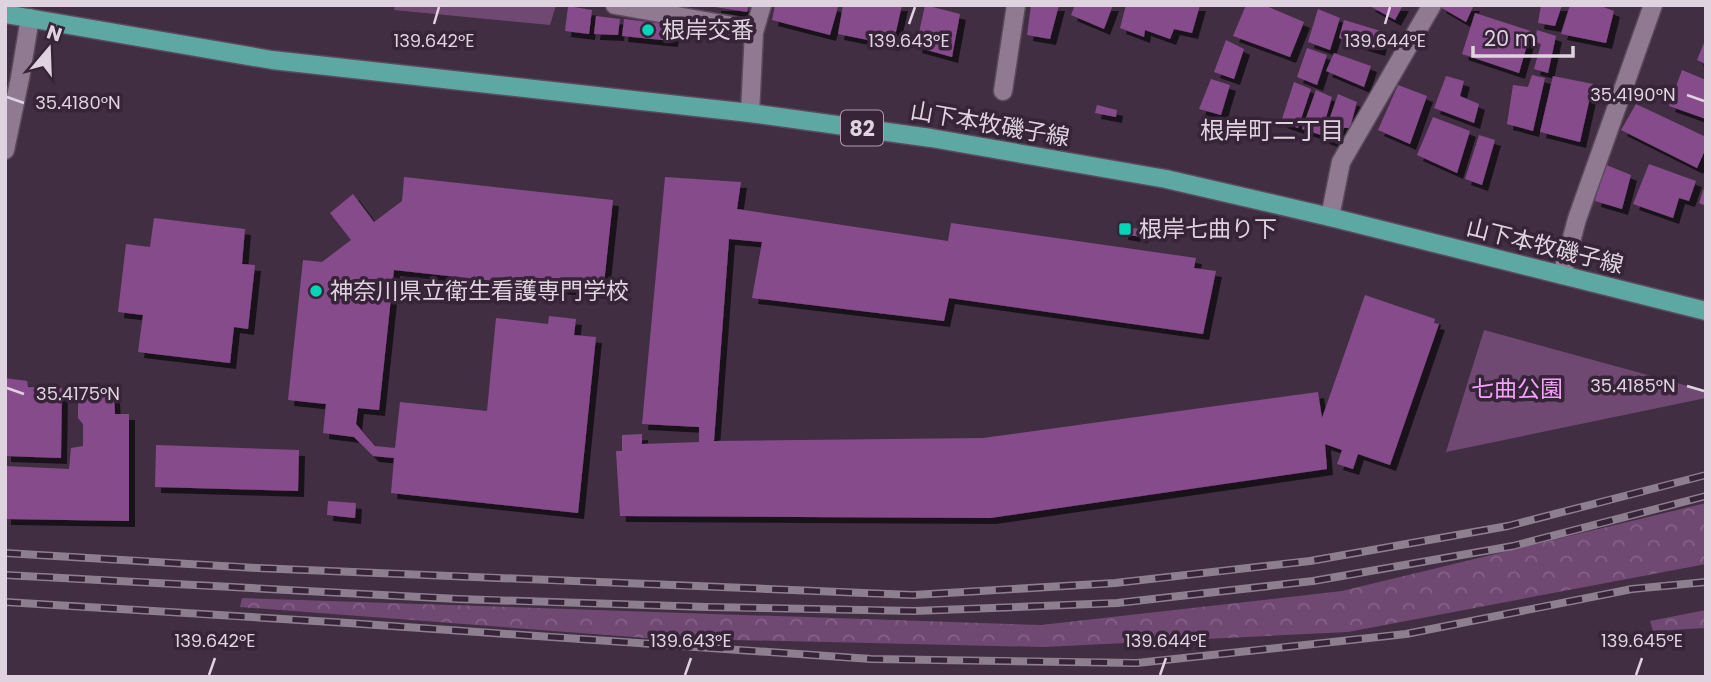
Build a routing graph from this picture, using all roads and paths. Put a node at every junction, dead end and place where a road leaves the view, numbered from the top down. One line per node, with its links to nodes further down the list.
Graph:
1 (615, 5): 7 (street)
2 (762, 5): 7 (street)
3 (1016, 5): 8 (street)
4 (1432, 5): 11 (street)
5 (1653, 5): 12 (street)
6 (18, 13): 9 (main road, 山下本牧磯子線 / 82); 10 (street)
7 (754, 32): 9 (street)
8 (1003, 91)
9 (750, 113): 11 (main road, 山下本牧磯子線 / 82)
10 (5, 150)
11 (1330, 217): 12 (main road, 山下本牧磯子線 / 82)
12 (1563, 275): 13 (main road, 山下本牧磯子線 / 82)
13 (1706, 311)

